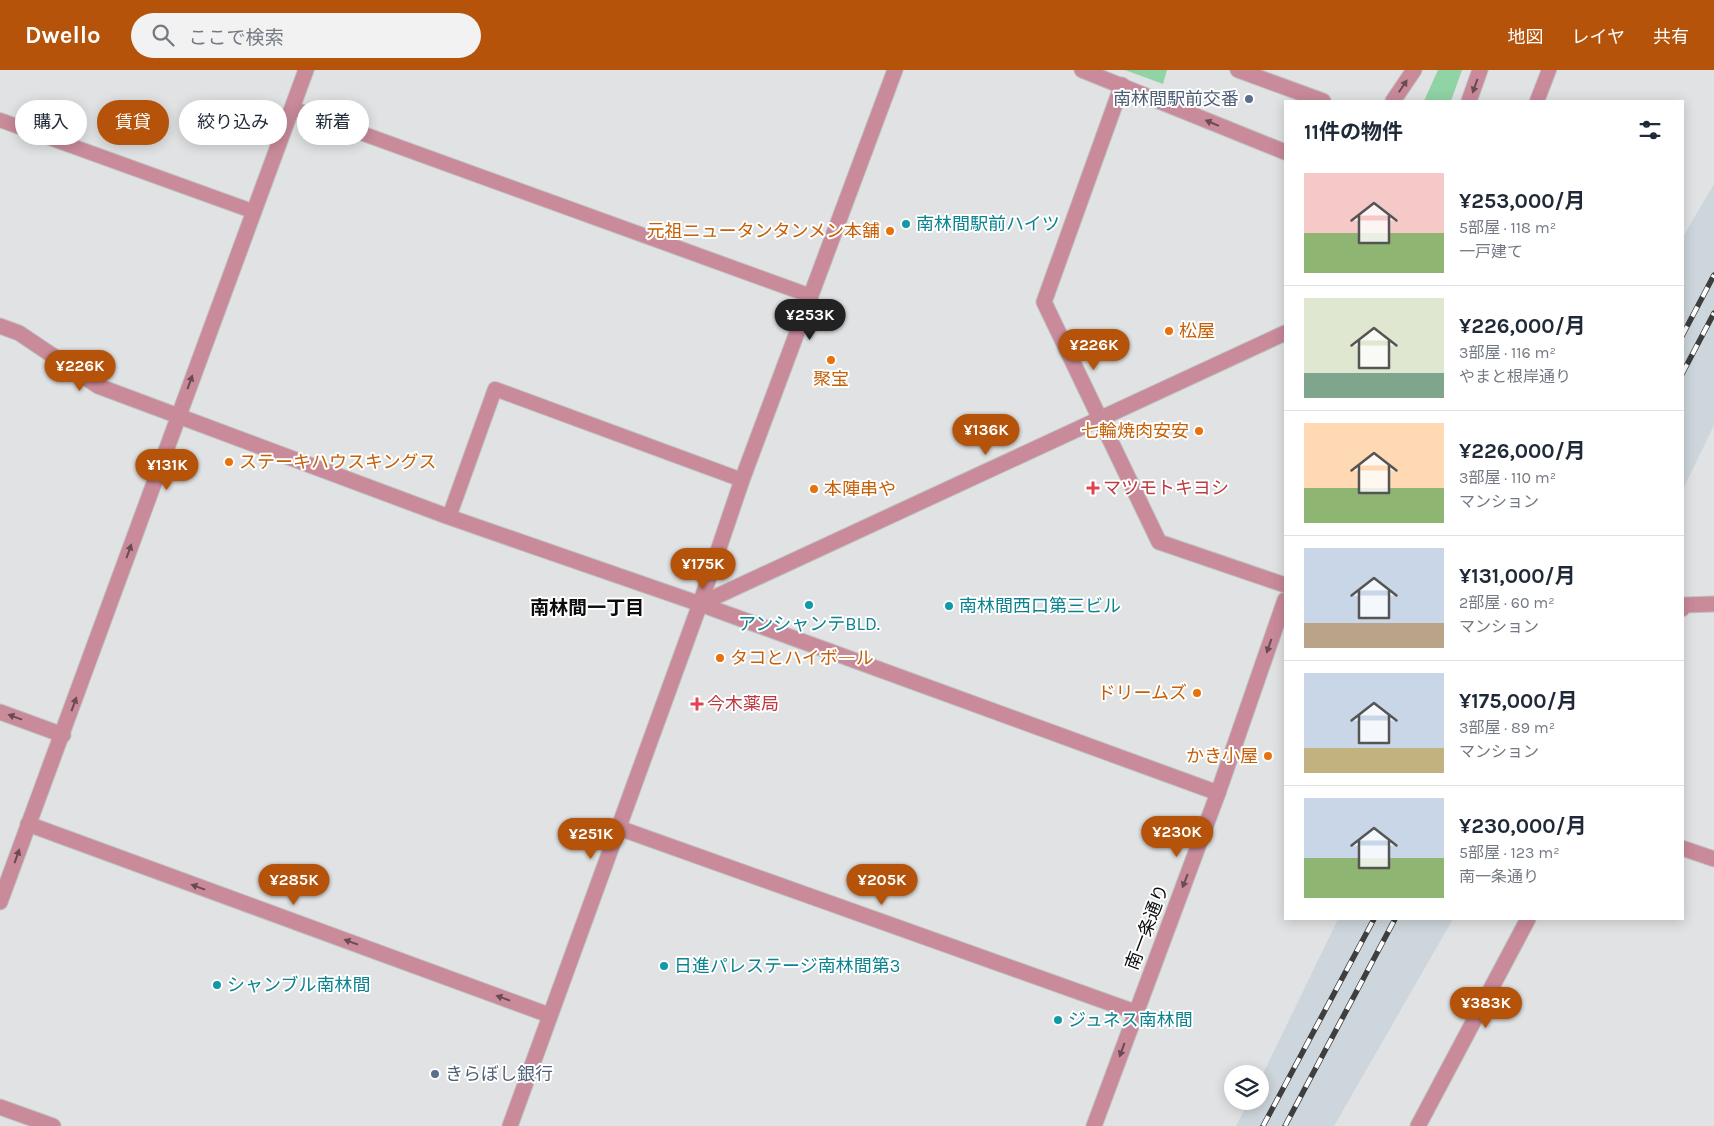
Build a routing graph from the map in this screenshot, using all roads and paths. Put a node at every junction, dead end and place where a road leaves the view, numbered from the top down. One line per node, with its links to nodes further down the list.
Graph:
1 (306, 70): 13 (street)
2 (895, 70): 17 (street)
3 (1082, 70): 8 (street)
4 (1238, 70): 9 (street)
5 (1414, 70): 10 (street, one-way to 5)
6 (1480, 70): 11 (street, one-way to 11)
7 (1549, 70): 12 (lane)
8 (1122, 85): 15 (street, one-way to 8); 21 (street)
9 (1320, 100)
10 (1394, 100)
11 (1469, 100)
12 (1537, 100)
13 (292, 108): 16 (street); 17 (lane)
14 (0, 120): 16 (lane)
15 (1284, 152)
16 (252, 211): 20 (street, one-way to 16)
17 (811, 296): 22 (street)
18 (0, 326): 20 (street)
19 (1284, 333): 21 (street)
20 (178, 414): 23 (street); 30 (street, one-way to 20)
21 (1100, 420): 24 (street); 26 (street)
22 (742, 480): 23 (lane); 26 (street)
23 (449, 517): 26 (street)
24 (1284, 585)
25 (1284, 603): 31 (street, 南一条通り, one-way to 31)
26 (700, 604): 31 (street); 33 (street)
27 (1714, 604): 28 (street)
28 (1684, 606)
29 (0, 712): 30 (street, one-way to 29)
30 (63, 735): 32 (street)
31 (1218, 793): 38 (street, 南一条通り, one-way to 38)
32 (28, 824): 36 (street, one-way to 32); 39 (street, one-way to 32)
33 (619, 828): 38 (street); 39 (street)
34 (1684, 849): 35 (street)
35 (1714, 859)
36 (0, 902)
37 (1527, 920): 44 (street)
38 (1135, 1012): 43 (street, 南一条通り, one-way to 43)
39 (549, 1015): 42 (street)
40 (0, 1107): 41 (street)
41 (53, 1126)
42 (510, 1126)
43 (1094, 1126)
44 (1418, 1126)

